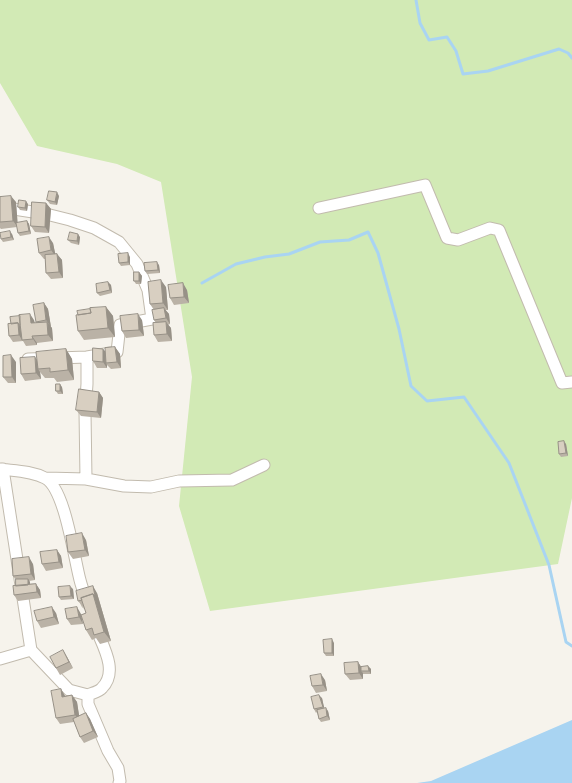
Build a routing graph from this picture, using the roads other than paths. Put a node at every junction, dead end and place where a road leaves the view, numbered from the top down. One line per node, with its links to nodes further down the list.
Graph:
1 (0, 207): 3 (street)
2 (319, 208): 5 (street)
3 (86, 357): 4 (street); 9 (street)
4 (28, 359)
5 (572, 382)
6 (264, 465): 9 (street)
7 (1, 469): 8 (street); 10 (street)
8 (46, 478): 9 (street); 12 (street)
9 (86, 478)
10 (31, 650): 11 (street); 12 (street)
11 (0, 659)
12 (88, 695): 13 (street)
13 (118, 783)

